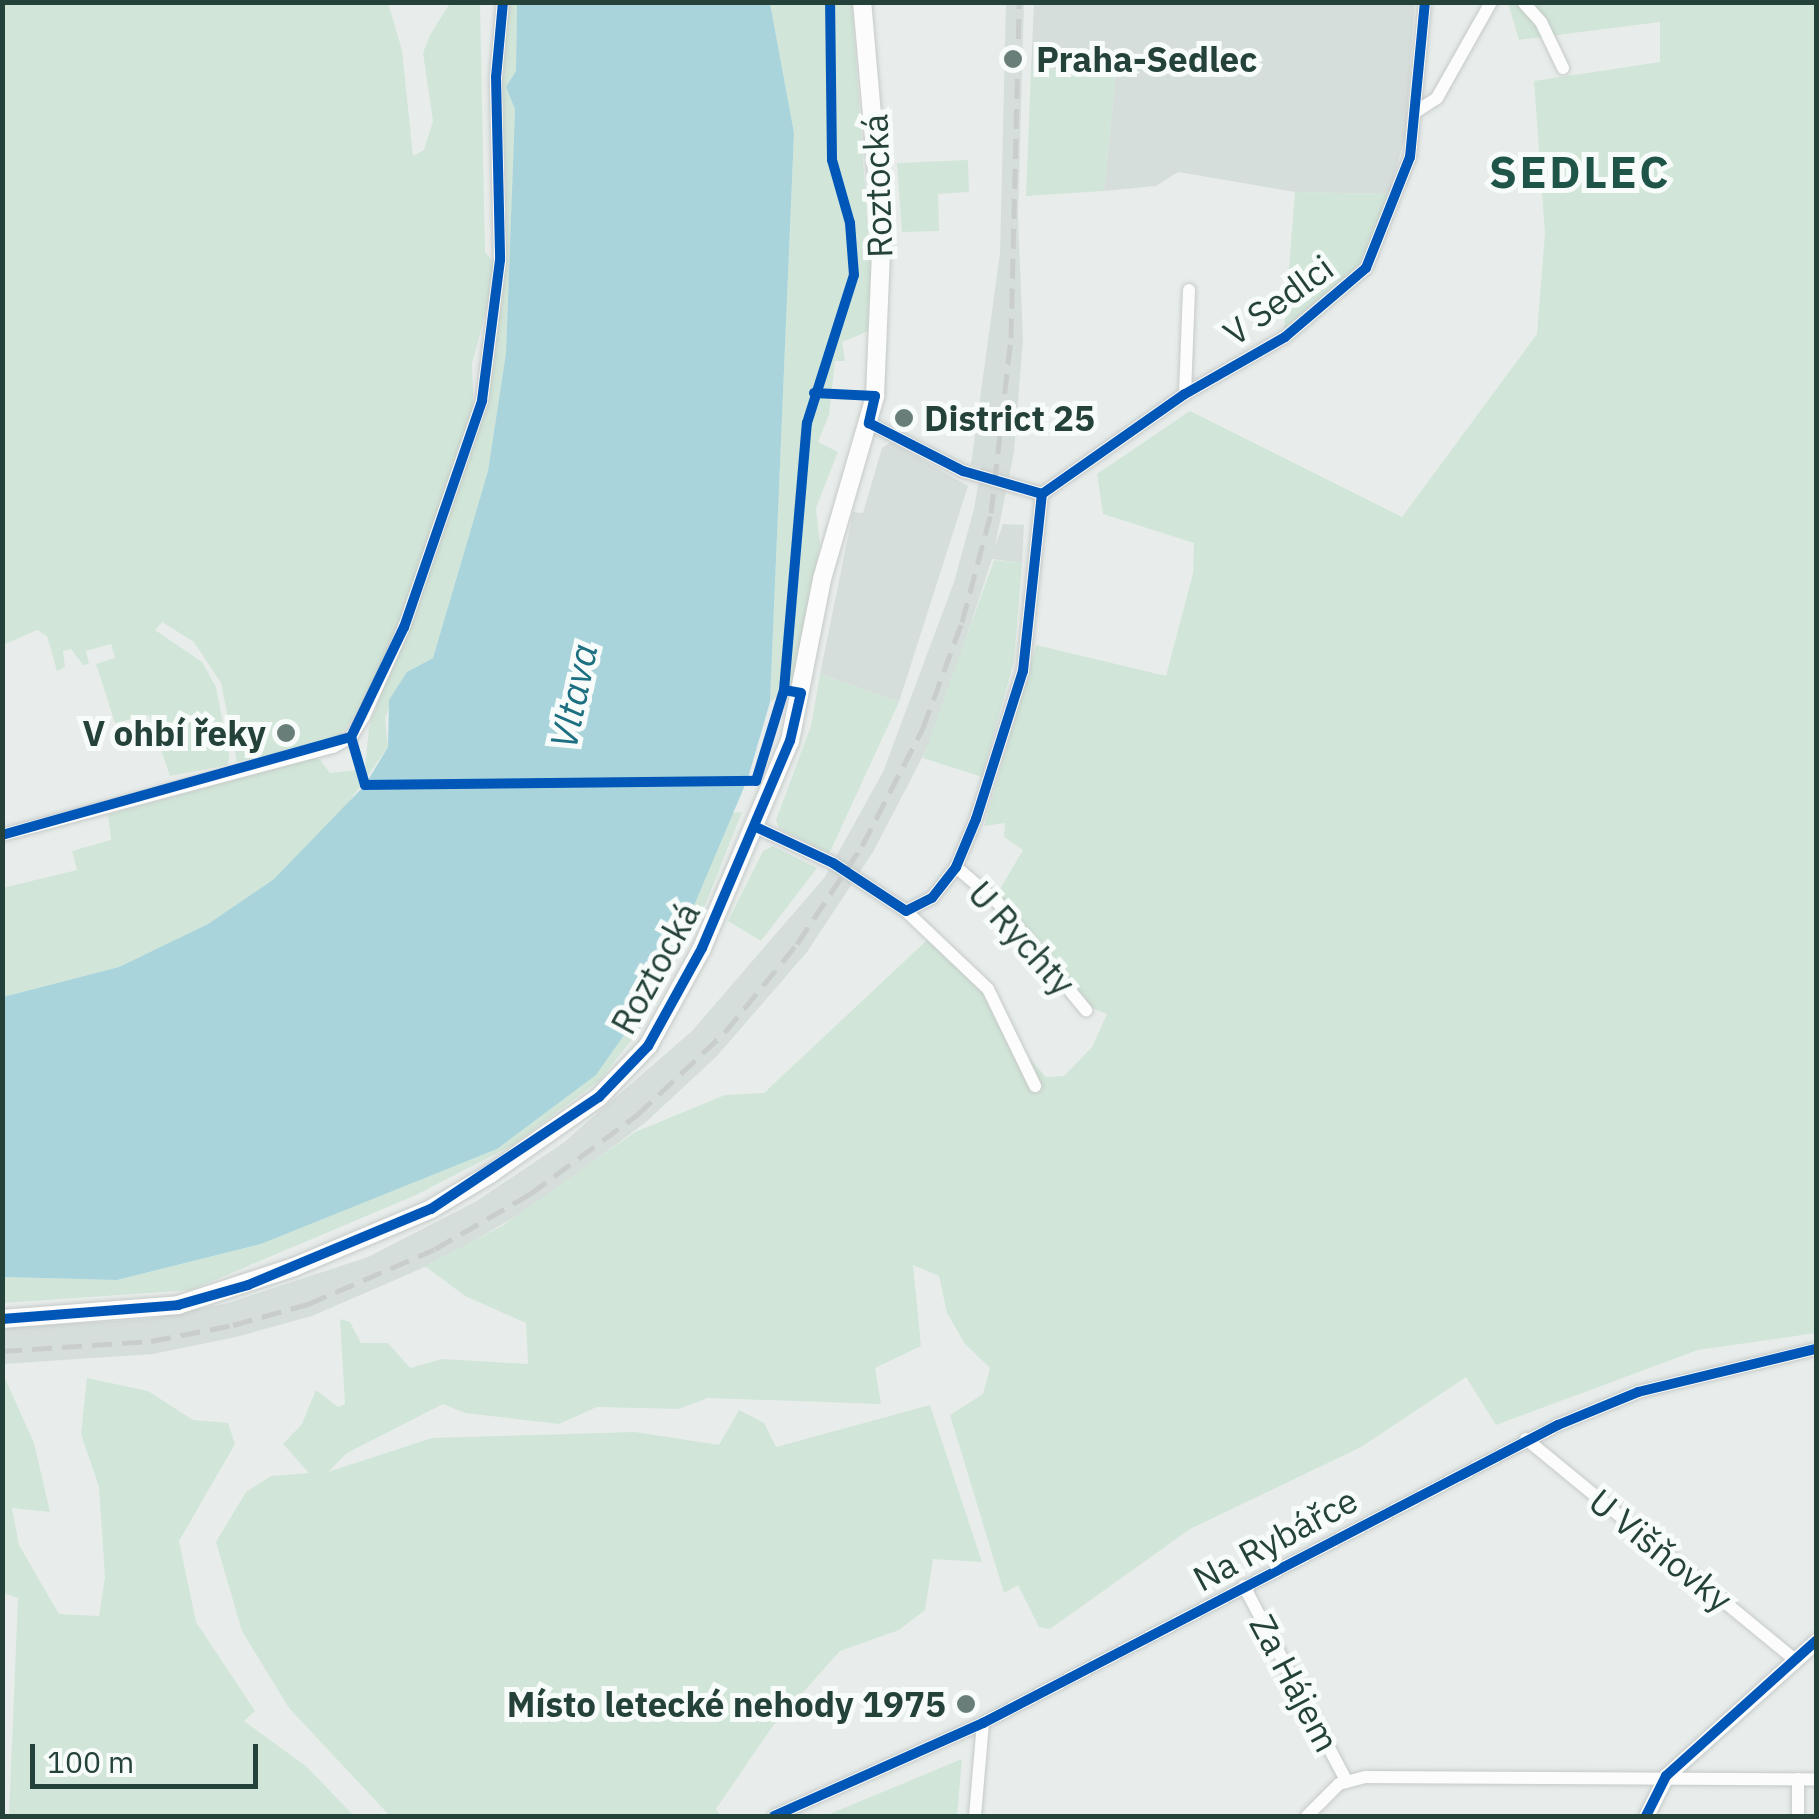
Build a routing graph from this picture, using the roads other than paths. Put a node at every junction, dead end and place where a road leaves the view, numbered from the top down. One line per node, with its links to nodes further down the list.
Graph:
1 (503, 2): 13 (street)
2 (862, 2): 10 (main road, Roztocká)
3 (1425, 2): 7 (street, V Sedlci)
4 (1491, 2): 7 (street)
5 (1523, 2): 6 (street)
6 (1562, 68)
7 (1416, 110): 9 (street, V Sedlci)
8 (1190, 290): 9 (street)
9 (1185, 394): 11 (street, V Sedlci)
10 (869, 423): 11 (street); 12 (main road, Roztocká)
11 (1042, 494): 14 (street)
12 (756, 827): 15 (street); 18 (main road, Roztocká)
13 (2, 835)
14 (956, 868): 15 (street); 16 (street, U Rychty)
15 (906, 911): 17 (street)
16 (1086, 1010)
17 (1035, 1086)
18 (2, 1318)
19 (1816, 1349): 20 (street, Na Rybářce)
20 (1526, 1439): 21 (street, Na Rybářce); 23 (street, U Višňovky)
21 (1244, 1586): 24 (street, Na Rybářce); 28 (street, Za Hájem)
22 (1816, 1641): 23 (street)
23 (1796, 1660): 25 (street)
24 (983, 1723): 29 (street, Na Rybářce); 30 (street)
25 (1666, 1776): 26 (street); 28 (street); 32 (street)
26 (1798, 1779): 27 (street); 33 (street)
27 (1816, 1779)
28 (1346, 1780): 31 (street)
29 (774, 1816)
30 (975, 1816)
31 (1307, 1816)
32 (1646, 1816)
33 (1798, 1816)

